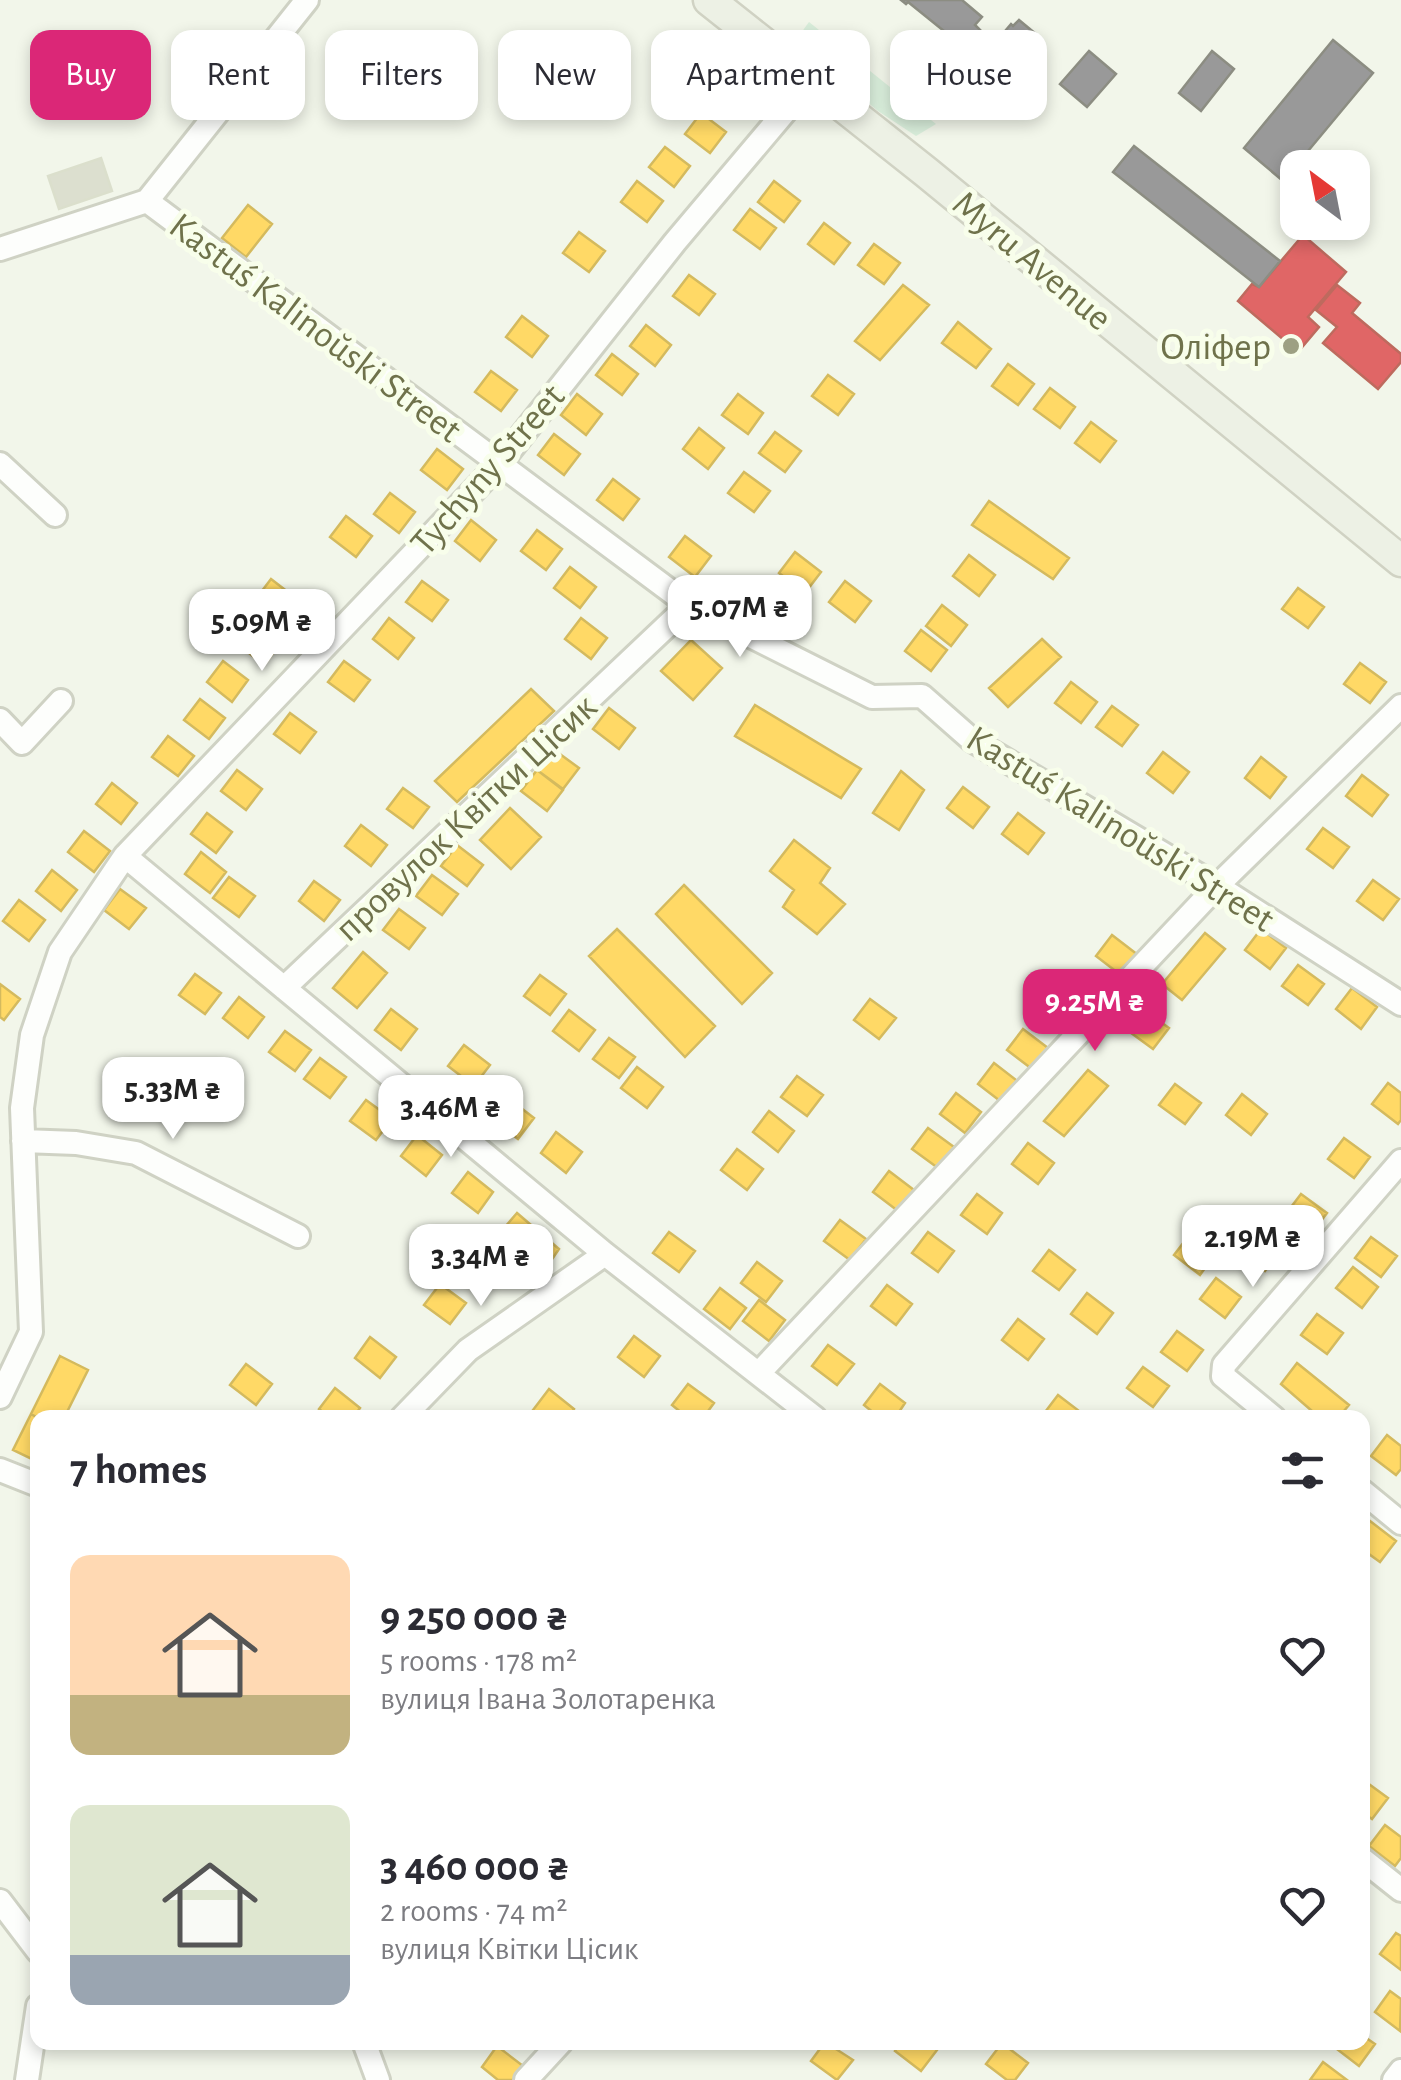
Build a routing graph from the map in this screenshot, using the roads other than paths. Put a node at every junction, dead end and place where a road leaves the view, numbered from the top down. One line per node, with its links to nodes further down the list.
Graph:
1 (306, 0): 6 (street)
2 (709, 0): 3 (main road, Myru Avenue)
3 (746, 30)
4 (778, 120): 8 (street, Tychyny Street)
5 (859, 120): 11 (main road, Myru Avenue)
6 (147, 201): 7 (street); 8 (street, Kastuś Kalinoŭski Street)
7 (0, 249)
8 (500, 463): 12 (street, Kastuś Kalinoŭski Street); 16 (street, Tychyny Street)
9 (0, 464): 10 (street)
10 (55, 515)
11 (1401, 562)
12 (689, 605): 17 (street, Kastuś Kalinoŭski Street); 18 (street, провулок Квітки Цісик)
13 (61, 702): 15 (street)
14 (1401, 706): 17 (street)
15 (0, 720)
16 (125, 856): 18 (street); 20 (street, Tychyny Street)
17 (1217, 886): 19 (street, Kastuś Kalinoŭski Street); 25 (street)
18 (284, 988): 24 (street)
19 (1401, 1004)
20 (11, 1103): 21 (street, Tychyny Street)
21 (23, 1141): 23 (street); 26 (street, Tychyny Street)
22 (1401, 1161): 29 (street)
23 (298, 1236)
24 (605, 1254): 25 (street); 27 (street)
25 (759, 1373): 28 (street)
26 (0, 1396)
27 (410, 1410)
28 (805, 1410)
29 (1264, 1410)
30 (0, 1470): 31 (street)
31 (30, 1482)
32 (1370, 1498): 33 (street)
33 (1401, 1523)
34 (1370, 1865): 35 (street)
35 (1401, 1890)
36 (0, 1901): 37 (street)
37 (30, 1940)
38 (31, 2050): 42 (street)
39 (367, 2050): 43 (street)
40 (554, 2050): 44 (street)
41 (1401, 2071): 45 (street)
42 (26, 2080)
43 (378, 2080)
44 (526, 2080)
45 (1394, 2080)

